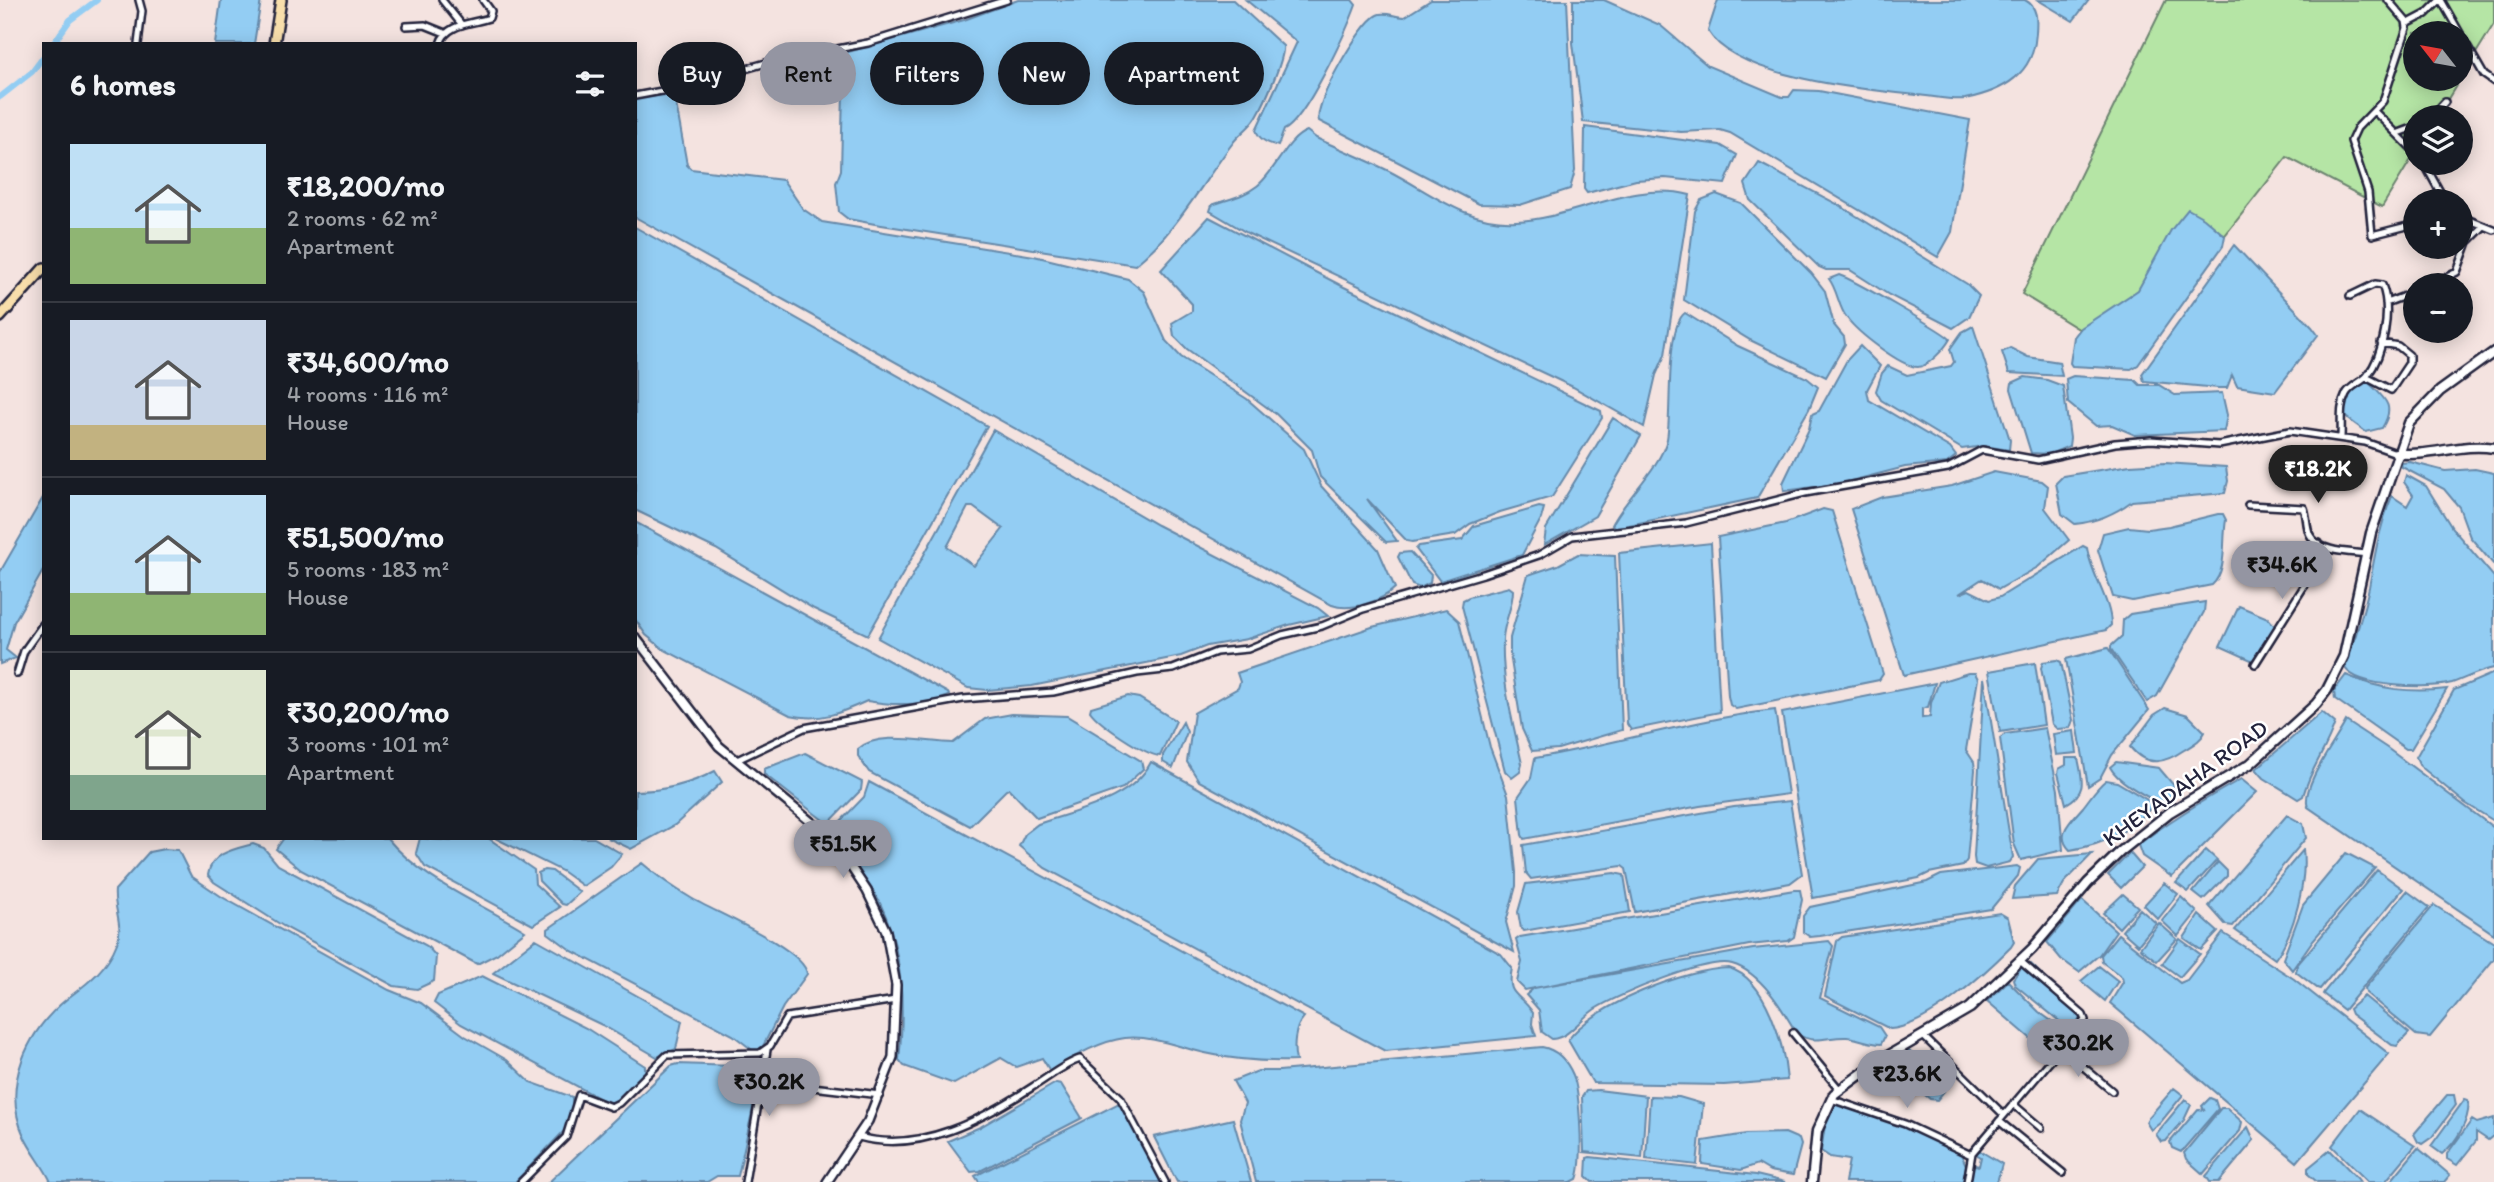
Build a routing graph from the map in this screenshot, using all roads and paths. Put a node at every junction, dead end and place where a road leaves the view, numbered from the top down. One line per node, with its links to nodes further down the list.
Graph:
1 (139, 0): 14 (street)
2 (281, 0): 15 (main road)
3 (442, 0): 10 (street)
4 (483, 0): 10 (street)
5 (1007, 0): 18 (street)
6 (2388, 0): 8 (street)
7 (2440, 0): 9 (street); 17 (street)
8 (2405, 21)
9 (2412, 21)
10 (462, 25): 12 (street)
11 (406, 26): 12 (street)
12 (445, 33): 16 (street)
13 (2403, 37): 21 (street)
14 (138, 42)
15 (274, 42)
16 (441, 42)
17 (2494, 82)
18 (637, 95)
19 (2445, 102): 20 (street)
20 (2442, 105)
21 (2375, 112): 23 (street); 26 (street)
22 (2403, 132): 23 (street)
23 (2399, 134): 24 (street)
24 (2403, 138)
25 (2473, 222): 27 (street)
26 (2403, 227)
27 (2483, 227): 28 (street); 30 (street)
28 (2494, 230)
29 (42, 270): 34 (main road)
30 (2455, 273)
31 (2350, 296): 33 (street)
32 (2403, 297): 33 (street)
33 (2386, 303): 35 (street)
34 (0, 317)
35 (2381, 344): 37 (street); 37 (street)
36 (2494, 352): 40 (main road, KHEYADAHA ROAD)
37 (2366, 377): 38 (street)
38 (2341, 437): 40 (street); 48 (street)
39 (2494, 448): 40 (main road)
40 (2394, 453): 43 (main road, KHEYADAHA ROAD)
41 (2248, 505): 42 (street)
42 (2319, 543): 43 (street); 46 (street)
43 (2367, 554): 49 (main road, KHEYADAHA ROAD)
44 (42, 626): 47 (street)
45 (637, 640): 48 (street)
46 (2255, 664)
47 (17, 674)
48 (737, 760): 50 (street)
49 (2020, 961): 52 (main road, KHEYADAHA ROAD); 53 (street)
50 (896, 1000): 54 (street); 58 (street)
51 (1793, 1032): 56 (street)
52 (1924, 1037): 56 (main road, KHEYADAHA ROAD); 61 (street)
53 (2061, 1048): 57 (street); 60 (street)
54 (768, 1050): 55 (street); 66 (street)
55 (762, 1081): 58 (street); 67 (street)
56 (1840, 1090): 59 (main road, KHEYADAHA ROAD)
57 (2112, 1091)
58 (880, 1095): 63 (street)
59 (1830, 1098): 64 (street); 70 (main road, KHEYADAHA ROAD)
60 (2013, 1104): 61 (street); 62 (street)
61 (2001, 1118): 64 (street); 65 (street)
62 (2041, 1128)
63 (859, 1136): 68 (street); 69 (street)
64 (1971, 1155): 71 (street)
65 (2063, 1173)
66 (520, 1182)
67 (745, 1182)
68 (827, 1182)
69 (1165, 1182)
70 (1812, 1182)
71 (1967, 1182)

